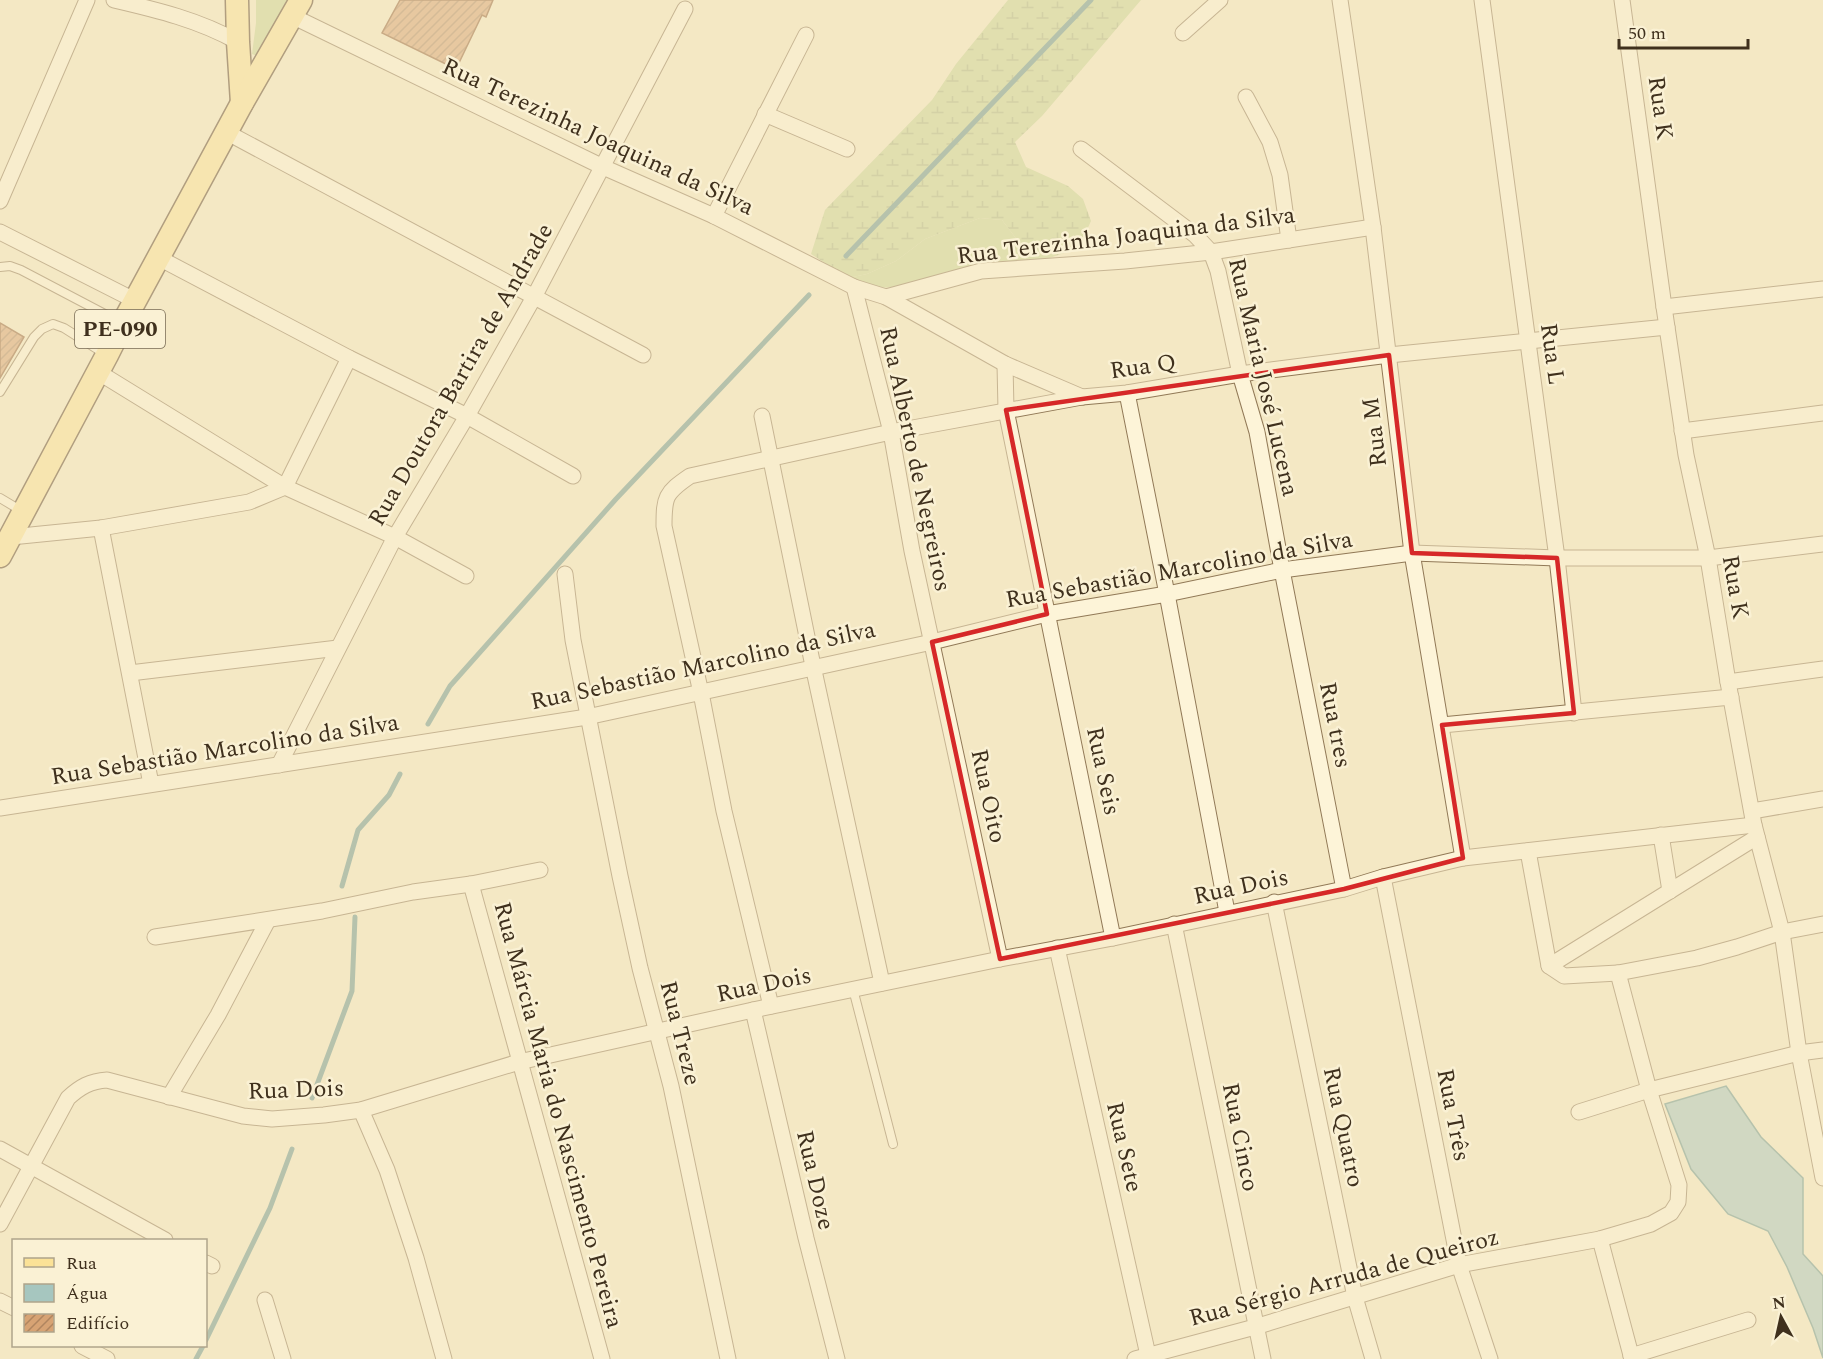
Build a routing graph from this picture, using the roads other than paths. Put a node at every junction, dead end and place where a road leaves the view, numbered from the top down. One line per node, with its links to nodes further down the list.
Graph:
1 (87, 0): 20 (street)
2 (114, 0): 12 (street)
3 (237, 0): 12 (main road)
4 (1220, 0): 10 (street)
5 (1340, 0): 22 (street, Rua M)
6 (1482, 0): 36 (street, Rua L)
7 (1622, 0): 33 (street, Rua K)
8 (296, 8): 14 (main road, PE-090); 19 (street, Rua Terezinha Joaquina da Silva)
9 (685, 9): 19 (street, Rua Doutora Bartira de Andrade)
10 (1183, 33)
11 (806, 35): 15 (street)
12 (238, 42): 14 (main road)
13 (1246, 96): 24 (street)
14 (242, 103): 16 (main road, PE-090)
15 (765, 114): 17 (street); 21 (street)
16 (226, 132): 26 (main road, PE-090); 30 (street)
17 (846, 149)
18 (1081, 149): 25 (street, Rua Maria José Lucena)
19 (603, 167): 21 (street, Rua Terezinha Joaquina da Silva); 30 (street, Rua Doutora Bartira de Andrade)
20 (0, 201)
21 (714, 216): 28 (street, Rua Terezinha Joaquina da Silva)
22 (1373, 227): 24 (street, Rua Terezinha Joaquina da Silva); 38 (street, Rua M)
23 (0, 232): 32 (street)
24 (1289, 240): 25 (street, Rua Terezinha Joaquina da Silva)
25 (1211, 252): 31 (street, Rua Terezinha Joaquina da Silva); 42 (street, Rua Maria José Lucena)
26 (159, 258): 32 (main road, PE-090); 39 (street)
27 (0, 267): 34 (lane)
28 (854, 287): 31 (street, Rua Terezinha Joaquina da Silva); 51 (street, Rua Alberto de Negreiros)
29 (1823, 289): 33 (street)
30 (534, 297): 37 (street); 48 (street, Rua Doutora Bartira de Andrade)
31 (886, 297): 41 (street, Rua Terezinha Joaquina da Silva)
32 (136, 301): 34 (main road, PE-090)
33 (1664, 307): 35 (street, Rua K)
34 (123, 323): 40 (main road, PE-090)
35 (1667, 327): 36 (street, Rua Q); 50 (street, Rua K)
36 (1527, 341): 38 (street, Rua Q); 63 (street, Rua L)
37 (643, 355)
38 (1389, 356): 42 (street, Rua Q); 61 (street, Rua M)
39 (349, 358): 48 (street); 54 (street)
40 (103, 364): 43 (lane); 54 (street); 56 (main road, PE-090)
41 (1005, 364): 45 (street, Rua Terezinha Joaquina da Silva); 46 (street, Rua Seis)
42 (1240, 374): 44 (street, Rua Q); 65 (street, Rua Maria José Lucena)
43 (0, 392)
44 (1127, 393): 45 (street, Rua Q); 68 (street)
45 (1082, 397): 46 (street, Rua Q)
46 (1006, 410): 51 (street, Rua Q); 69 (street, Rua Seis)
47 (1823, 412): 50 (street)
48 (467, 416): 53 (street); 59 (street, Rua Doutora Bartira de Andrade)
49 (762, 416): 52 (street)
50 (1682, 431): 64 (street, Rua K)
51 (891, 432): 52 (street, Rua Q); 70 (street, Rua Alberto de Negreiros)
52 (770, 459): 72 (street); 76 (street, Rua Q)
53 (573, 476)
54 (285, 487): 57 (street); 59 (street)
55 (0, 498): 56 (lane)
56 (24, 512): 58 (main road, PE-090)
57 (101, 528): 58 (street); 74 (street)
58 (11, 537): 62 (main road, PE-090)
59 (395, 537): 67 (street); 71 (street, Rua Doutora Bartira de Andrade)
60 (1823, 544): 64 (street, Rua Sebastião Marcolino da Silva)
61 (1412, 553): 63 (street, Rua Sebastião Marcolino da Silva); 65 (street, Rua Sebastião Marcolino da Silva); 79 (street, Rua M)
62 (0, 556)
63 (1557, 558): 64 (street, Rua Sebastião Marcolino da Silva); 77 (street, Rua L)
64 (1708, 558): 75 (street, Rua K)
65 (1282, 570): 68 (street, Rua Sebastião Marcolino da Silva); 91 (street, Rua tres)
66 (565, 574): 78 (street, Rua Treze)
67 (466, 576)
68 (1167, 594): 69 (street, Rua Sebastião Marcolino da Silva); 94 (street)
69 (1047, 614): 70 (street, Rua Sebastião Marcolino da Silva); 100 (street, Rua Seis)
70 (932, 642): 72 (street, Rua Sebastião Marcolino da Silva); 102 (street, Rua Oito)
71 (338, 648): 74 (street); 80 (street, Rua Doutora Bartira de Andrade)
72 (813, 666): 76 (street, Rua Sebastião Marcolino da Silva); 105 (street)
73 (1823, 669): 75 (street)
74 (130, 673): 81 (street)
75 (1729, 689): 77 (street); 84 (street, Rua K)
76 (701, 693): 78 (street, Rua Sebastião Marcolino da Silva); 107 (street)
77 (1574, 713): 79 (street)
78 (588, 717): 80 (street, Rua Sebastião Marcolino da Silva); 109 (street, Rua Treze)
79 (1442, 725): 87 (street, Rua M)
80 (279, 765): 81 (street, Rua Sebastião Marcolino da Silva)
81 (151, 784): 83 (street, Rua Sebastião Marcolino da Silva)
82 (1823, 799): 84 (street, Rua Dois)
83 (0, 808)
84 (1755, 824): 85 (street, Rua Dois); 92 (street); 98 (street, Rua K)
85 (1661, 836): 86 (street, Rua Dois); 92 (street)
86 (1528, 851): 87 (street, Rua Dois); 103 (street)
87 (1463, 858): 89 (street, Rua Dois)
88 (540, 870): 90 (street)
89 (1383, 877): 91 (street, Rua Dois); 124 (street, Rua Três)
90 (471, 884): 95 (street); 112 (street, Rua Márcia Maria do Nascimento Pereira)
91 (1344, 888): 93 (street, Rua Dois)
92 (1670, 891): 103 (street)
93 (1274, 902): 94 (street, Rua Dois); 125 (street, Rua Quatro)
94 (1227, 912): 96 (street, Rua Dois)
95 (268, 920): 99 (street); 114 (street)
96 (1174, 924): 100 (street, Rua Dois); 128 (street, Rua Cinco)
97 (1823, 924): 98 (street)
98 (1782, 932): 104 (street); 111 (street, Rua K)
99 (155, 937)
100 (1113, 938): 101 (street, Rua Dois)
101 (1057, 948): 102 (street, Rua Dois); 130 (street, Rua Sete)
102 (1000, 959): 105 (street, Rua Dois)
103 (1549, 966): 104 (street)
104 (1618, 973): 113 (street, Rua Sérgio Arruda de Queiroz)
105 (882, 983): 106 (street, Rua Dois)
106 (853, 989): 107 (street, Rua Dois); 117 (lane)
107 (771, 1006): 108 (street, Rua Dois)
108 (753, 1010): 109 (street, Rua Dois); 137 (street, Rua Doze)
109 (656, 1031): 112 (street, Rua Dois); 136 (street, Rua Treze)
110 (1823, 1050): 111 (street)
111 (1799, 1053): 113 (street); 120 (street, Rua K)
112 (519, 1062): 115 (street, Rua Dois); 135 (street, Rua Márcia Maria do Nascimento Pereira)
113 (1649, 1090): 116 (street); 123 (street, Rua Sérgio Arruda de Queiroz)
114 (169, 1097): 115 (street, Rua Dois); 119 (street, Rua Dois)
115 (361, 1110): 134 (street)
116 (1579, 1112)
117 (893, 1144)
118 (0, 1149): 119 (street)
119 (32, 1167): 121 (street); 122 (street)
120 (1823, 1178)
121 (0, 1224)
122 (163, 1239)
123 (1600, 1239): 124 (street, Rua Sérgio Arruda de Queiroz); 131 (street)
124 (1459, 1265): 125 (street, Rua Sérgio Arruda de Queiroz); 140 (street, Rua Três)
125 (1355, 1297): 128 (street, Rua Sérgio Arruda de Queiroz); 139 (street, Rua Quatro)
126 (265, 1300): 133 (street)
127 (1748, 1320): 131 (street)
128 (1255, 1327): 130 (street, Rua Sérgio Arruda de Queiroz); 138 (street, Rua Cinco)
129 (84, 1347): 132 (street)
130 (1141, 1357)
131 (1632, 1358)
132 (107, 1359)
133 (283, 1359)
134 (444, 1359)
135 (602, 1359)
136 (729, 1359)
137 (837, 1359)
138 (1263, 1359)
139 (1373, 1359)
140 (1490, 1359)

